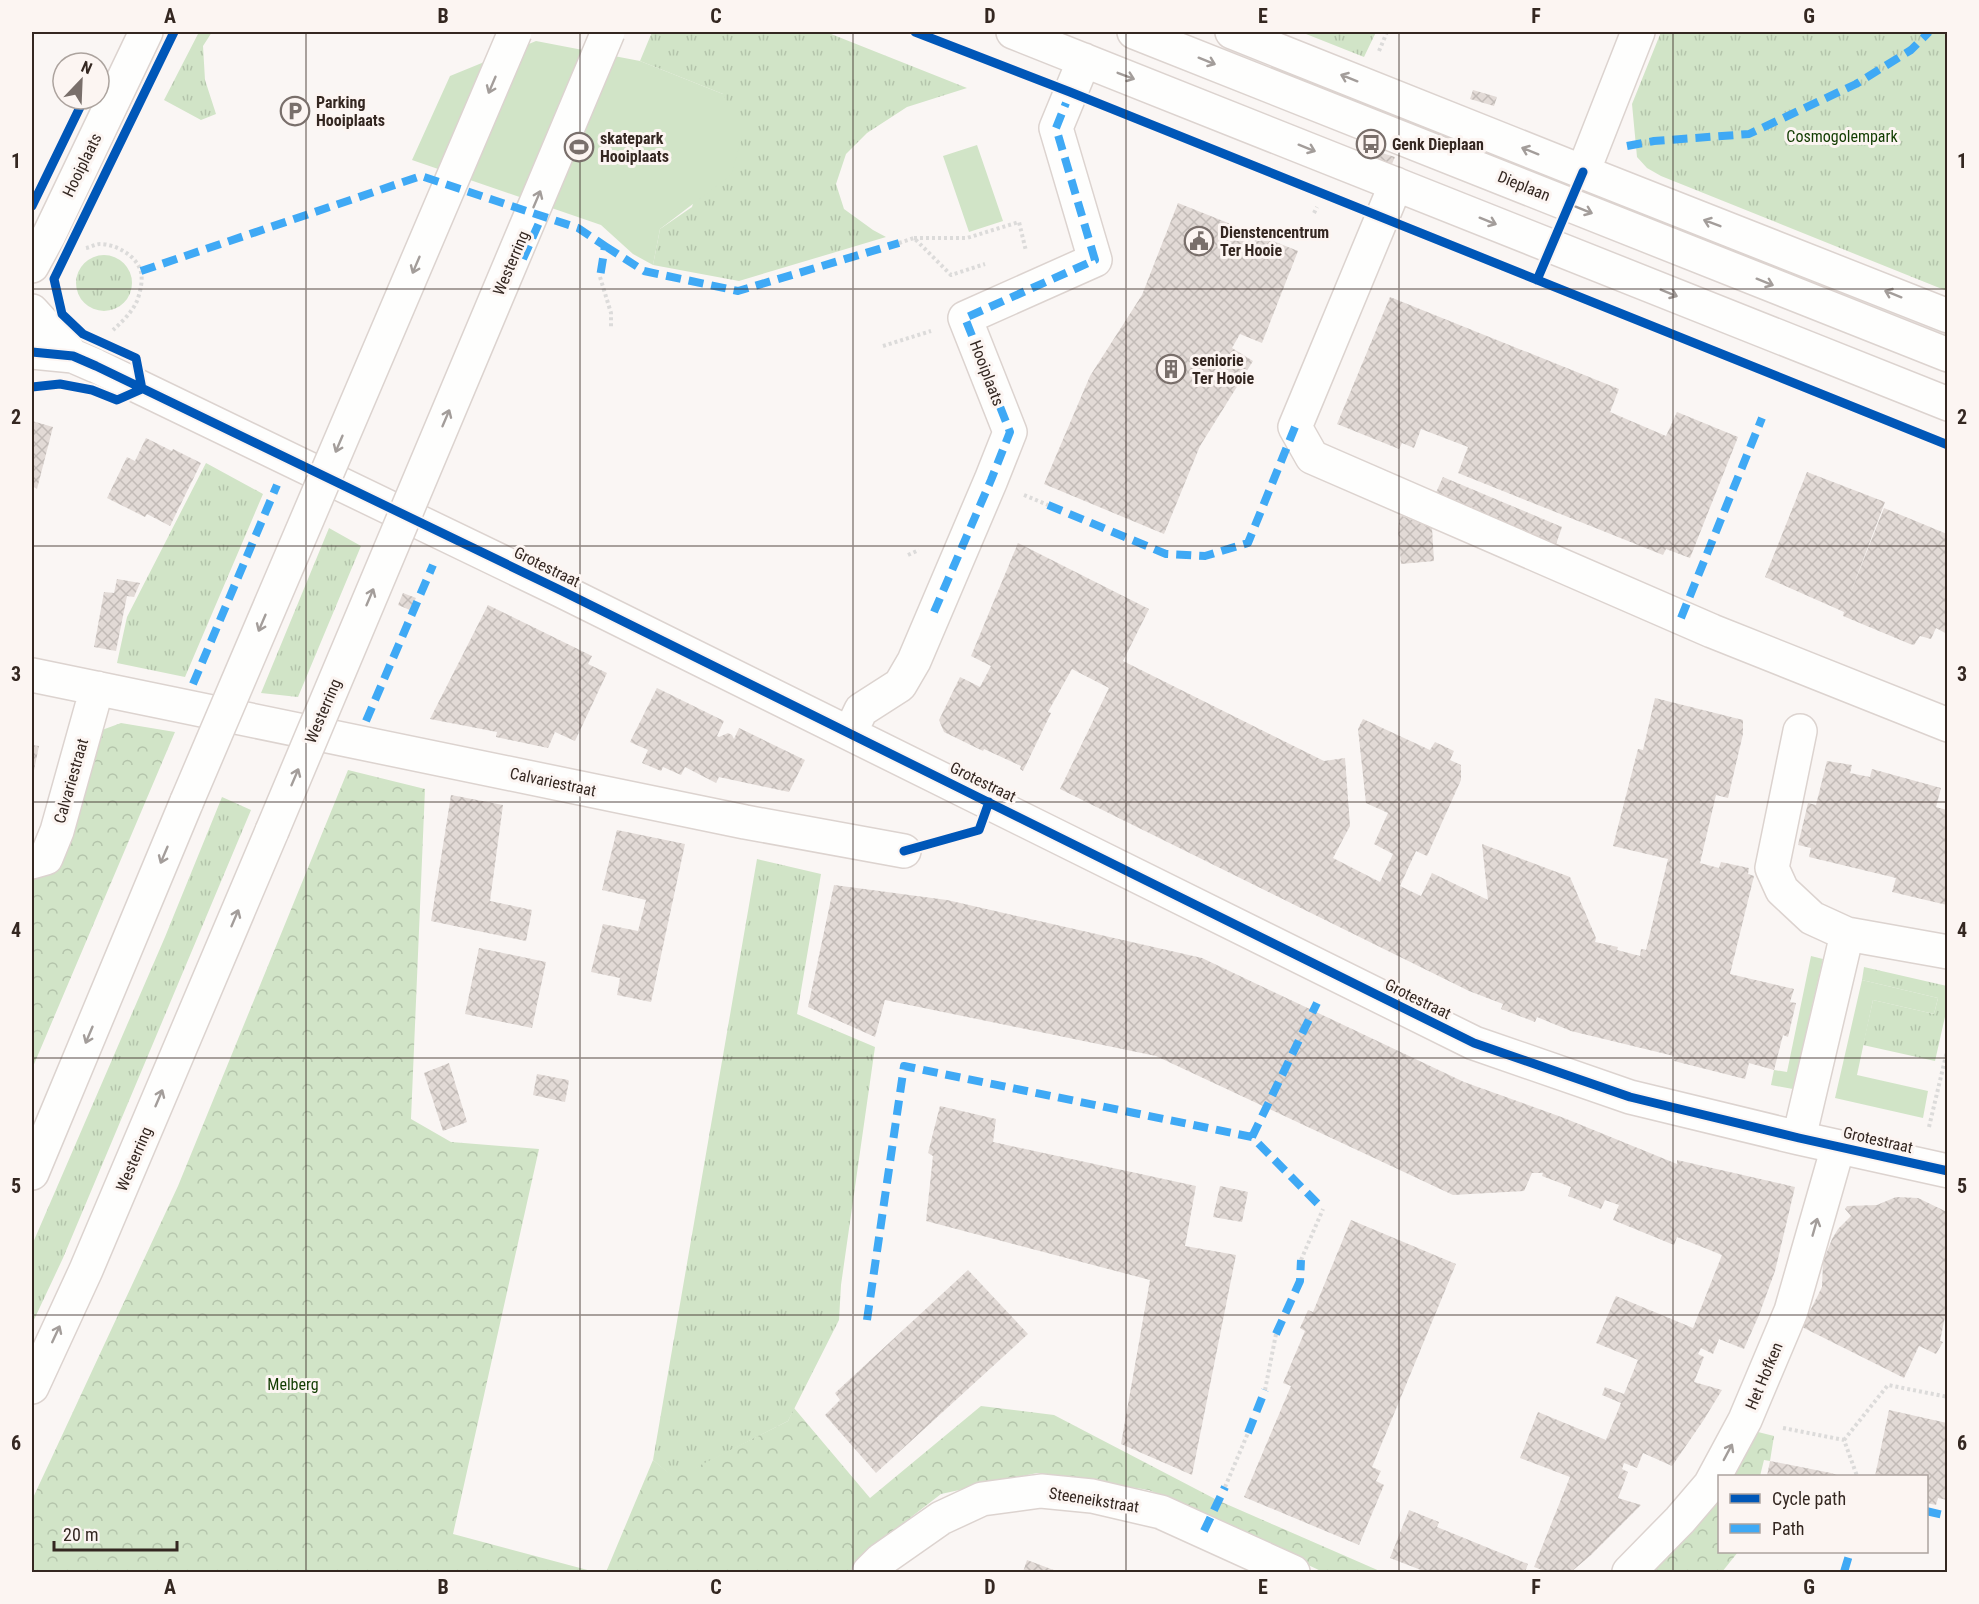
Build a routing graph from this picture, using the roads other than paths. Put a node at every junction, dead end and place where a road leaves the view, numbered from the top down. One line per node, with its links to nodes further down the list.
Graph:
1 (146, 32): 11 (main road, Hooiplaats)
2 (515, 32): 30 (main road, one-way to 30, bridge)
3 (608, 32): 31 (main road, Westerring, one-way to 3, bridge)
4 (1013, 32): 8 (main road)
5 (1134, 32): 15 (main road, Dieplaan, one-way to 15)
6 (1232, 32): 9 (main road, one-way to 6)
7 (1638, 32): 9 (main road)
8 (1084, 60): 10 (main road, one-way to 10); 22 (main road, Hooiplaats)
9 (1582, 172): 13 (main road, one-way to 9)
10 (1396, 184): 17 (main road, one-way to 17); 20 (main road)
11 (32, 266)
12 (32, 311): 16 (main road, Grotestraat)
13 (1947, 316)
14 (32, 352): 16 (main road, Grotestraat)
15 (1947, 355)
16 (73, 356): 22 (main road, Grotestraat)
17 (1947, 404)
18 (32, 675): 19 (main road, Calvariestraat)
19 (97, 688): 23 (main road, Calvariestraat); 24 (main road, Calvariestraat)
20 (1947, 725)
21 (1800, 731): 25 (main road)
22 (850, 733): 27 (main road, Grotestraat)
23 (904, 851)
24 (32, 862)
25 (1847, 934): 26 (main road); 27 (main road)
26 (1947, 952)
27 (1799, 1138): 28 (main road, Grotestraat)
28 (1838, 1147): 29 (main road, Grotestraat); 34 (main road, Het Hofken, one-way to 28)
29 (1947, 1171)
30 (32, 1173)
31 (32, 1387)
32 (869, 1572): 33 (main road, Steeneikstraat)
33 (1293, 1572)
34 (1629, 1572)

